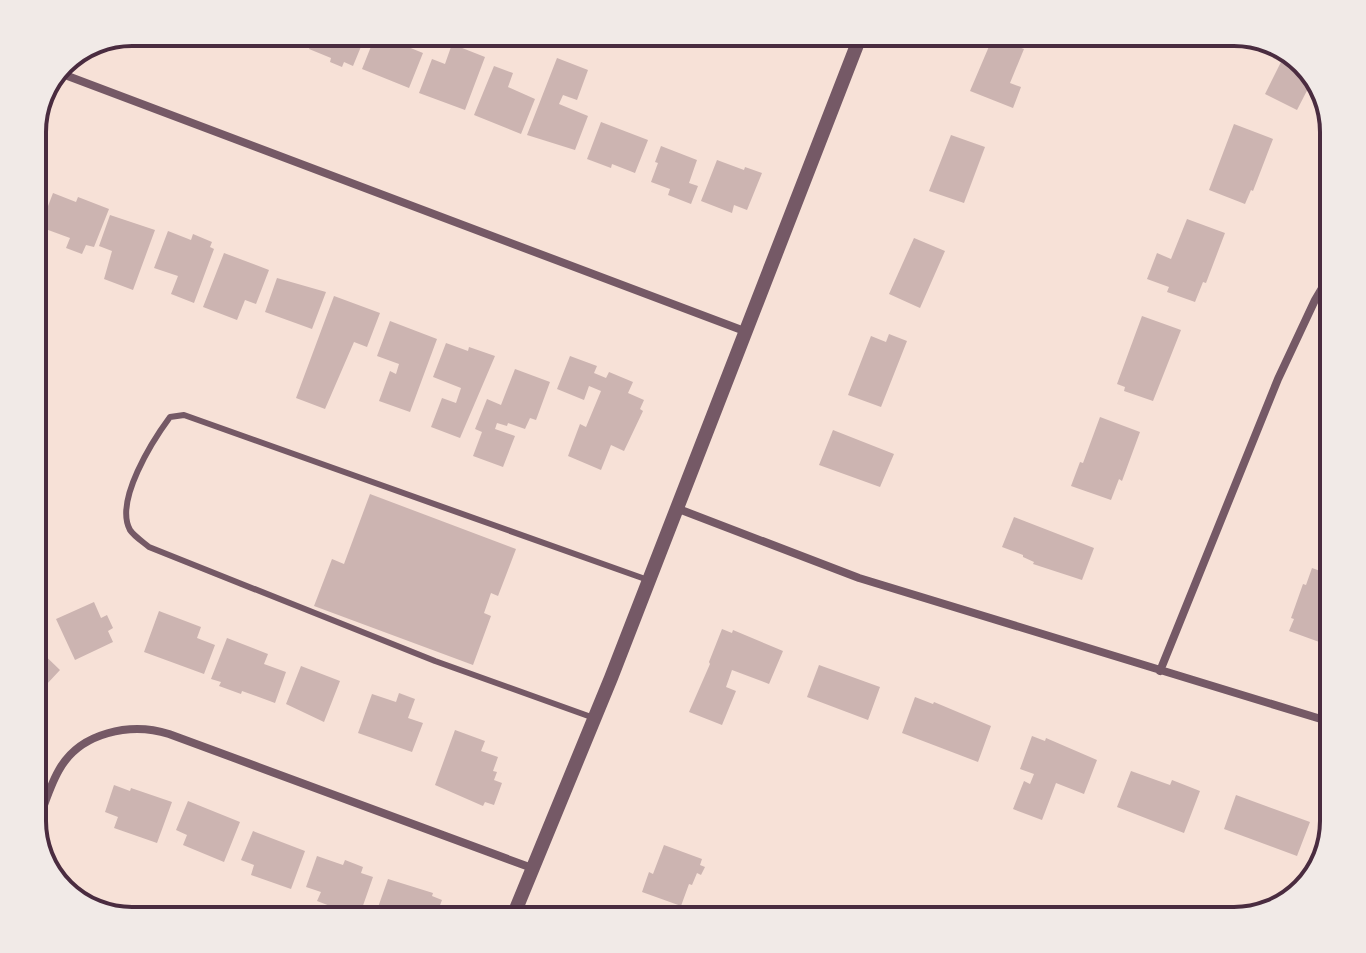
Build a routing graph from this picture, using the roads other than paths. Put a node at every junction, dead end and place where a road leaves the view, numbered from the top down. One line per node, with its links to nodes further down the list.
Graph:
1 (857, 46): 4 (street)
2 (67, 76): 4 (street)
3 (1320, 292): 7 (street)
4 (747, 332): 5 (street)
5 (676, 508): 6 (street); 7 (street)
6 (648, 580): 8 (street); 8 (lane)
7 (1160, 671): 9 (street)
8 (594, 718): 11 (street)
9 (1320, 719)
10 (46, 802): 11 (street)
11 (532, 868): 12 (street)
12 (517, 907)

